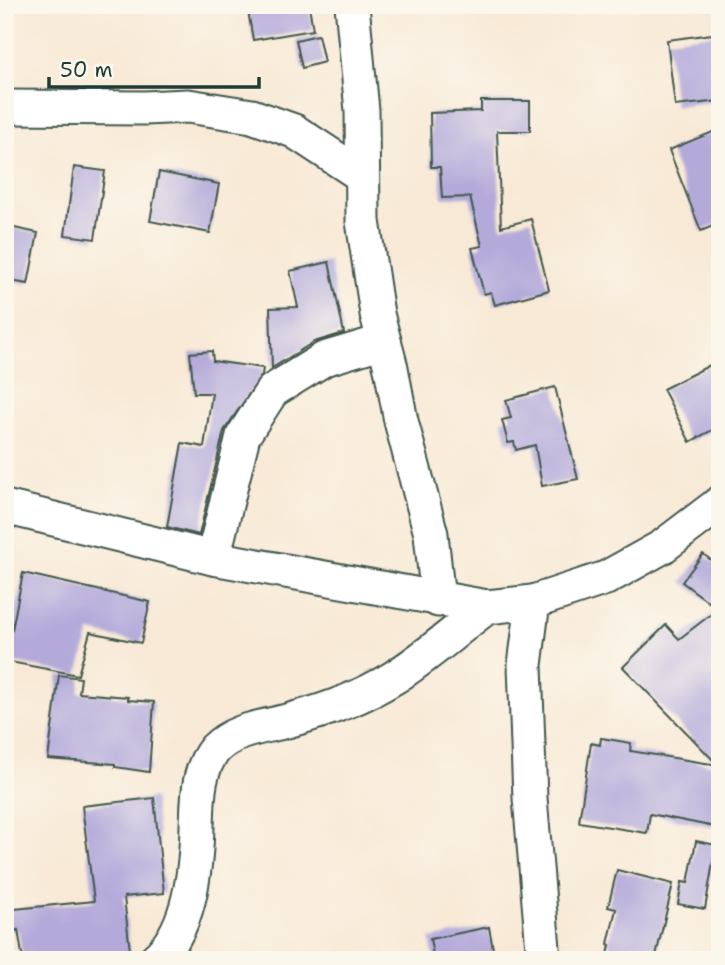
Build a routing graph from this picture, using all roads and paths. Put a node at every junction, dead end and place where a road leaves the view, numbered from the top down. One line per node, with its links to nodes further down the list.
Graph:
1 (352, 5): 3 (street)
2 (5, 107): 3 (street)
3 (361, 175): 4 (street)
4 (384, 341): 7 (street); 8 (street)
5 (720, 503): 9 (street)
6 (5, 507): 7 (street)
7 (213, 558): 8 (street)
8 (438, 600): 10 (street)
9 (533, 602): 10 (street); 12 (street)
10 (486, 607): 11 (street)
11 (155, 960)
12 (544, 960)

